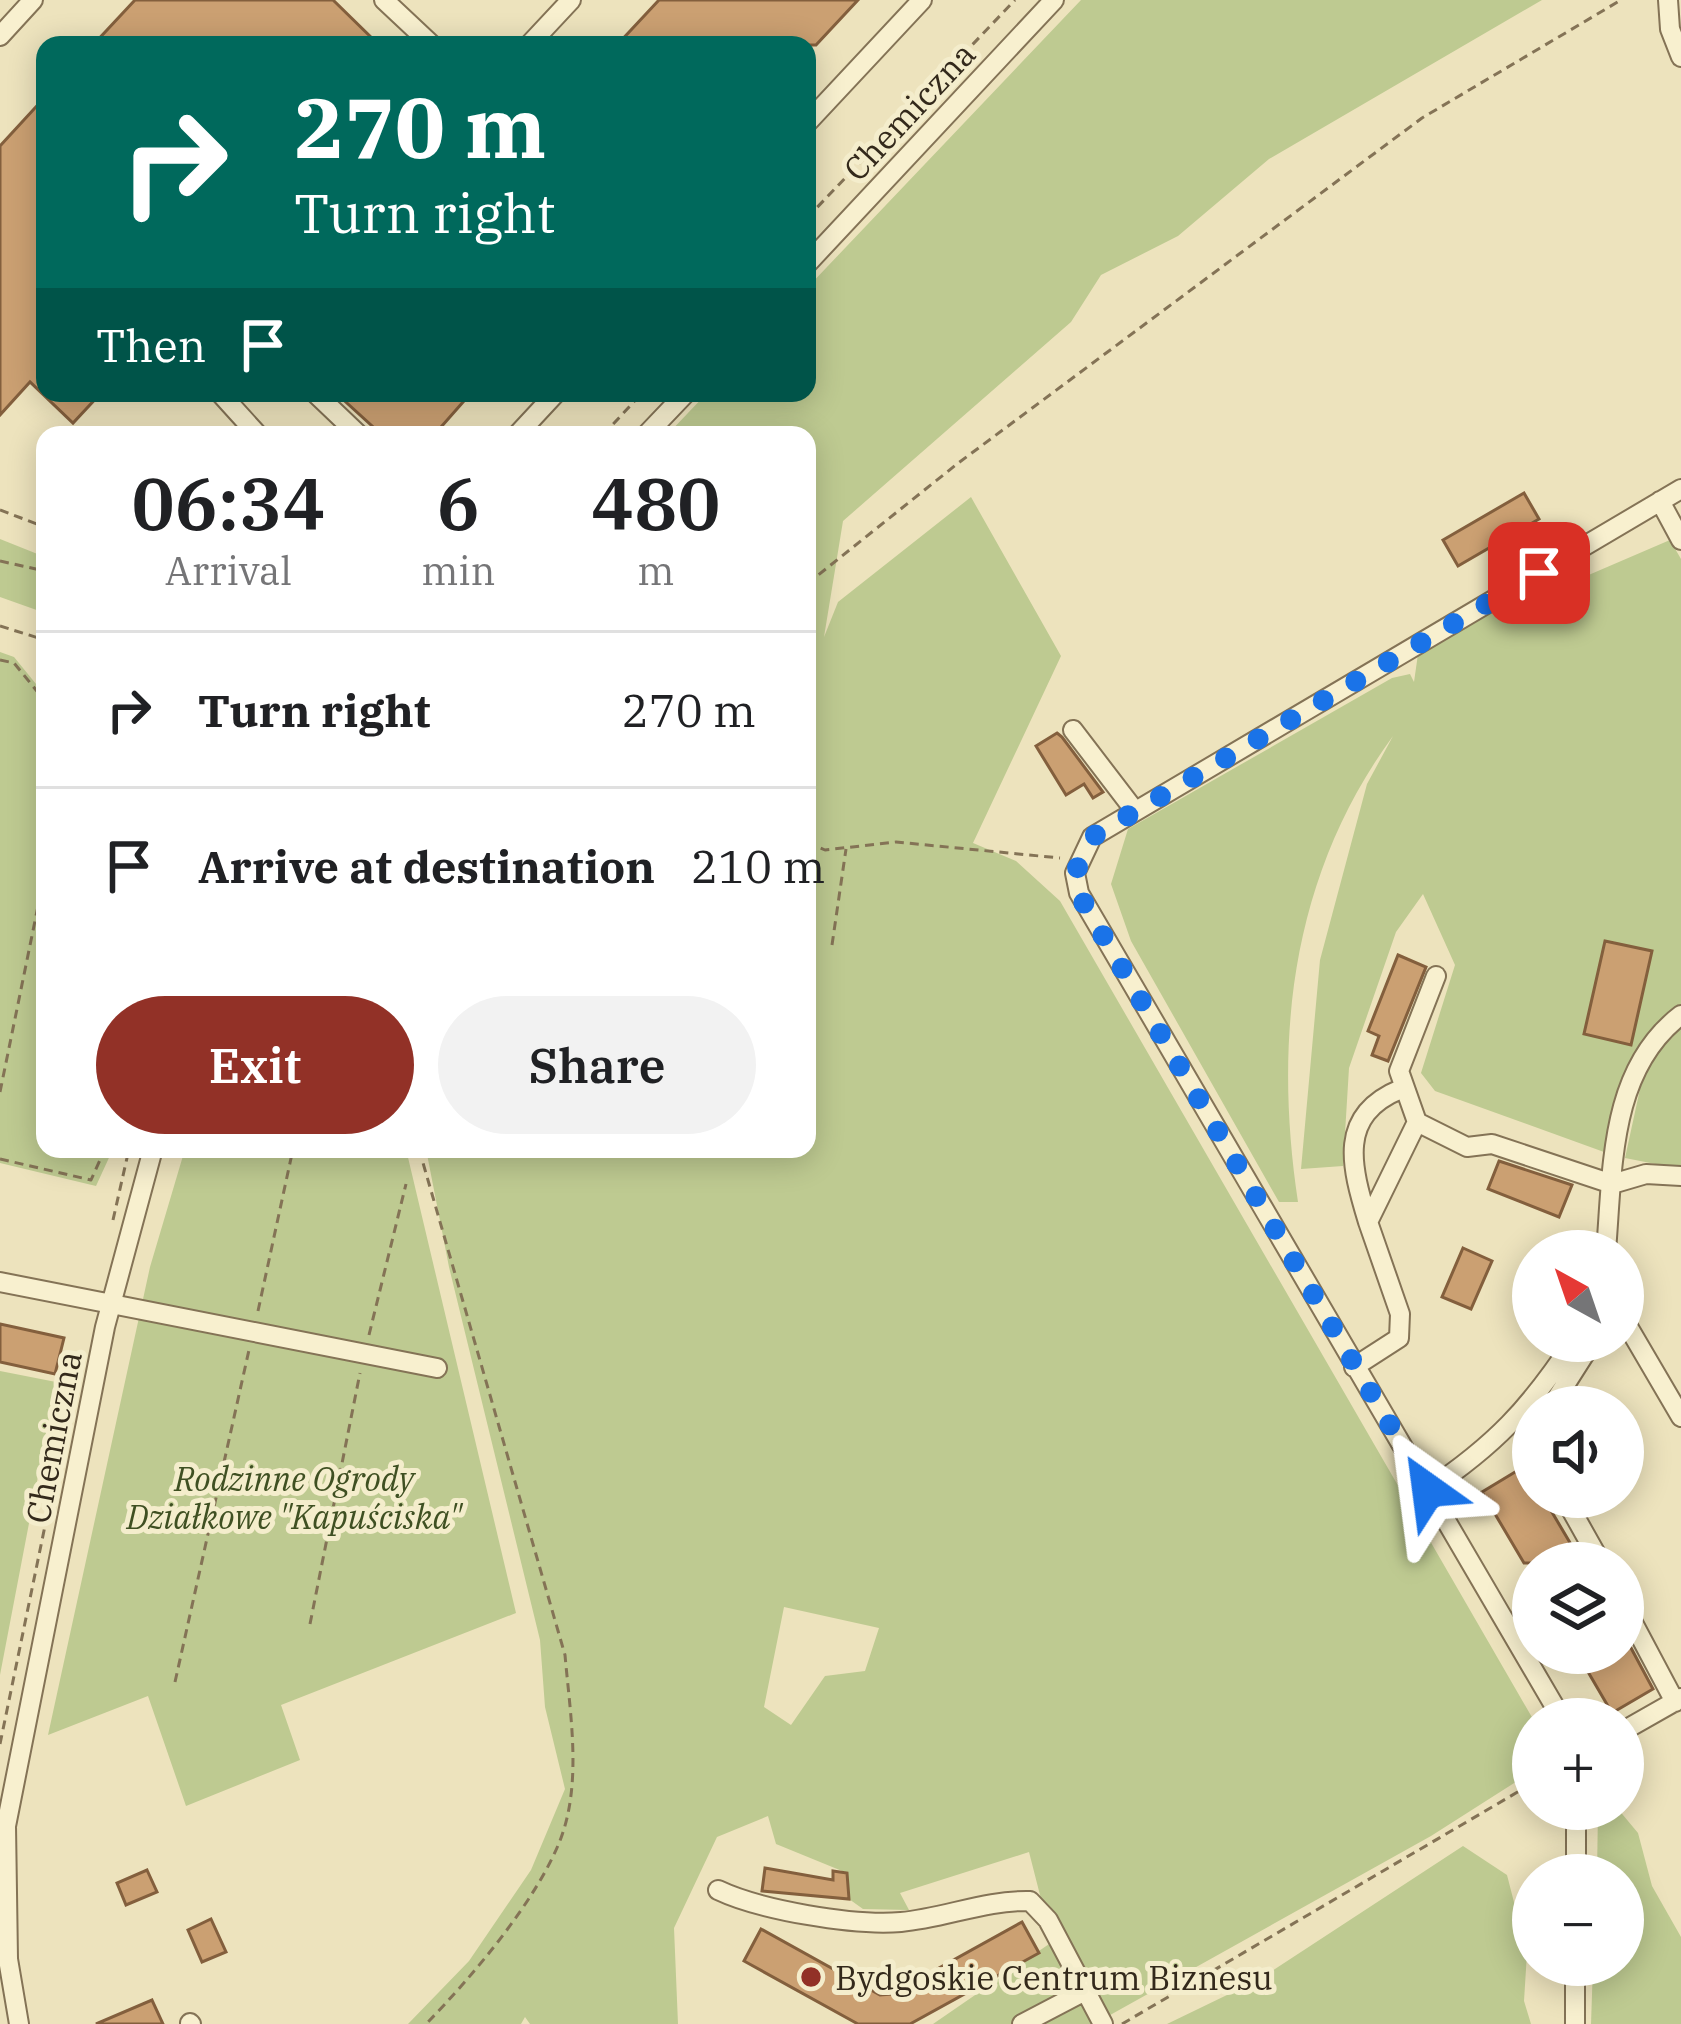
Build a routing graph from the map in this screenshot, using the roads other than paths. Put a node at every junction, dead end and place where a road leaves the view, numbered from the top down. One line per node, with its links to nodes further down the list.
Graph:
1 (33, 0): 7 (street)
2 (384, 0): 8 (street)
3 (571, 0): 9 (street)
4 (922, 0): 11 (street)
5 (1054, 0): 12 (street, Chemiczna)
6 (1668, 0): 10 (street)
7 (0, 36)
8 (422, 36)
9 (537, 36)
10 (1681, 57)
11 (816, 113)
12 (816, 254)
13 (228, 402): 17 (street)
14 (324, 402): 18 (street)
15 (548, 402): 19 (street)
16 (677, 402): 20 (street)
17 (250, 426)
18 (350, 426)
19 (525, 426)
20 (655, 426)
21 (1681, 489): 22 (street)
22 (1660, 501): 23 (street); 25 (street)
23 (1681, 540)
24 (1073, 730): 25 (street)
25 (1136, 812): 39 (street)
26 (1436, 976): 28 (street)
27 (1681, 1015): 32 (street)
28 (1401, 1089): 29 (street); 33 (street)
29 (1417, 1122): 32 (street); 33 (street)
30 (151, 1158): 36 (street, Chemiczna)
31 (1681, 1176): 32 (street)
32 (1612, 1184): 34 (street)
33 (1368, 1222): 39 (street)
34 (1608, 1230)
35 (0, 1282): 36 (street)
36 (110, 1305): 40 (street); 50 (street, Chemiczna)
37 (1644, 1354): 41 (street)
38 (1560, 1362): 42 (street)
39 (1354, 1367): 42 (street)
40 (437, 1368)
41 (1681, 1417)
42 (1428, 1490): 44 (street)
43 (1644, 1641): 45 (street)
44 (1550, 1698)
45 (1678, 1700): 46 (street)
46 (1644, 1719)
47 (718, 1890): 49 (street)
48 (1575, 1986): 53 (street)
49 (1085, 1991): 51 (street); 52 (street)
50 (20, 2024)
51 (1022, 2024)
52 (1102, 2024)
53 (1575, 2024)

